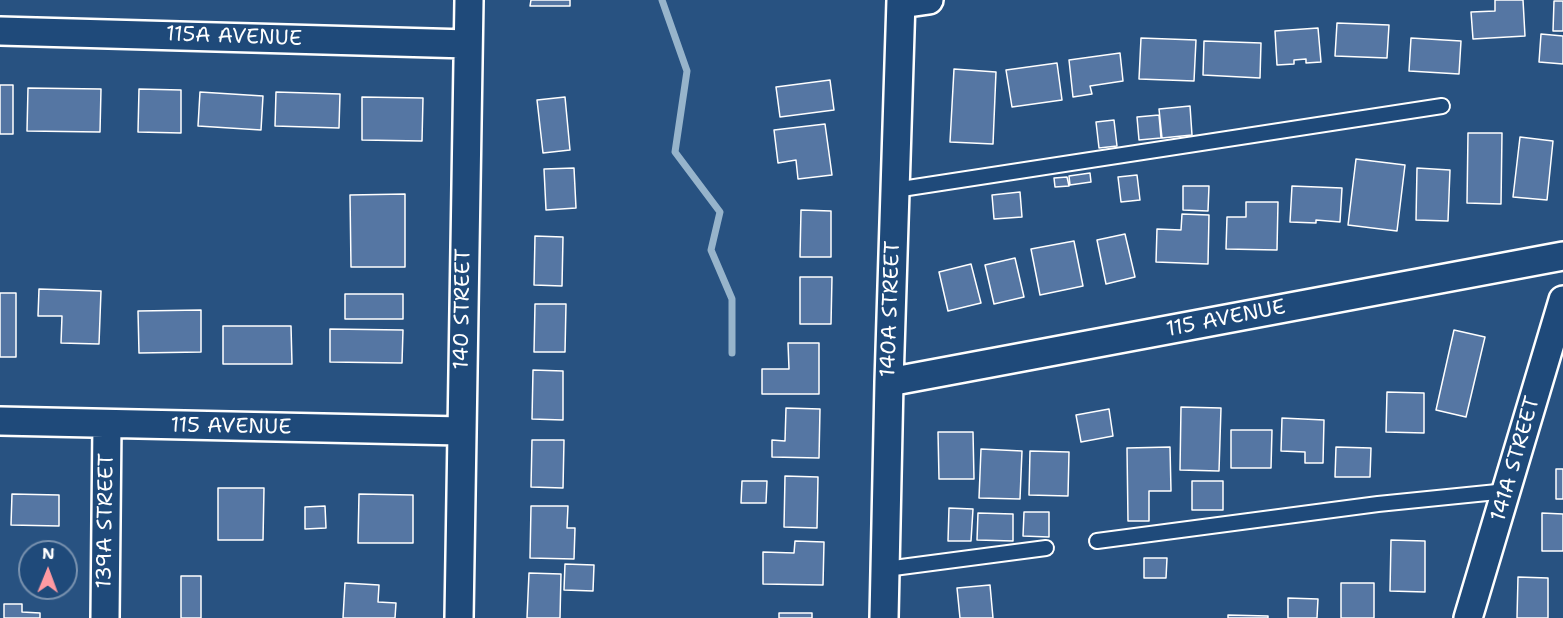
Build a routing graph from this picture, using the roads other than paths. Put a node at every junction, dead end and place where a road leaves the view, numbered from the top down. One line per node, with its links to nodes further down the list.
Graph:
1 (469, 0): 5 (street, 140 STREET)
2 (928, 0): 3 (street)
3 (901, 2): 7 (street, 140A STREET)
4 (0, 31): 5 (street, 115A AVENUE)
5 (468, 44): 13 (street, 140 STREET)
6 (1442, 106): 7 (lane)
7 (896, 190): 10 (street, 140A STREET)
8 (1563, 256): 10 (street, 115 AVENUE)
9 (1563, 300): 14 (street, 141A STREET)
10 (889, 382): 17 (street, 140A STREET)
11 (0, 421): 12 (street, 115 AVENUE)
12 (107, 424): 13 (street, 115 AVENUE); 18 (street, 139A STREET)
13 (461, 431): 19 (street, 140 STREET)
14 (1507, 491): 15 (lane); 21 (street, 141A STREET)
15 (1097, 541)
16 (1046, 548): 17 (lane)
17 (885, 569): 20 (street, 140A STREET)
18 (105, 618)
19 (459, 618)
20 (884, 618)
21 (1468, 618)

